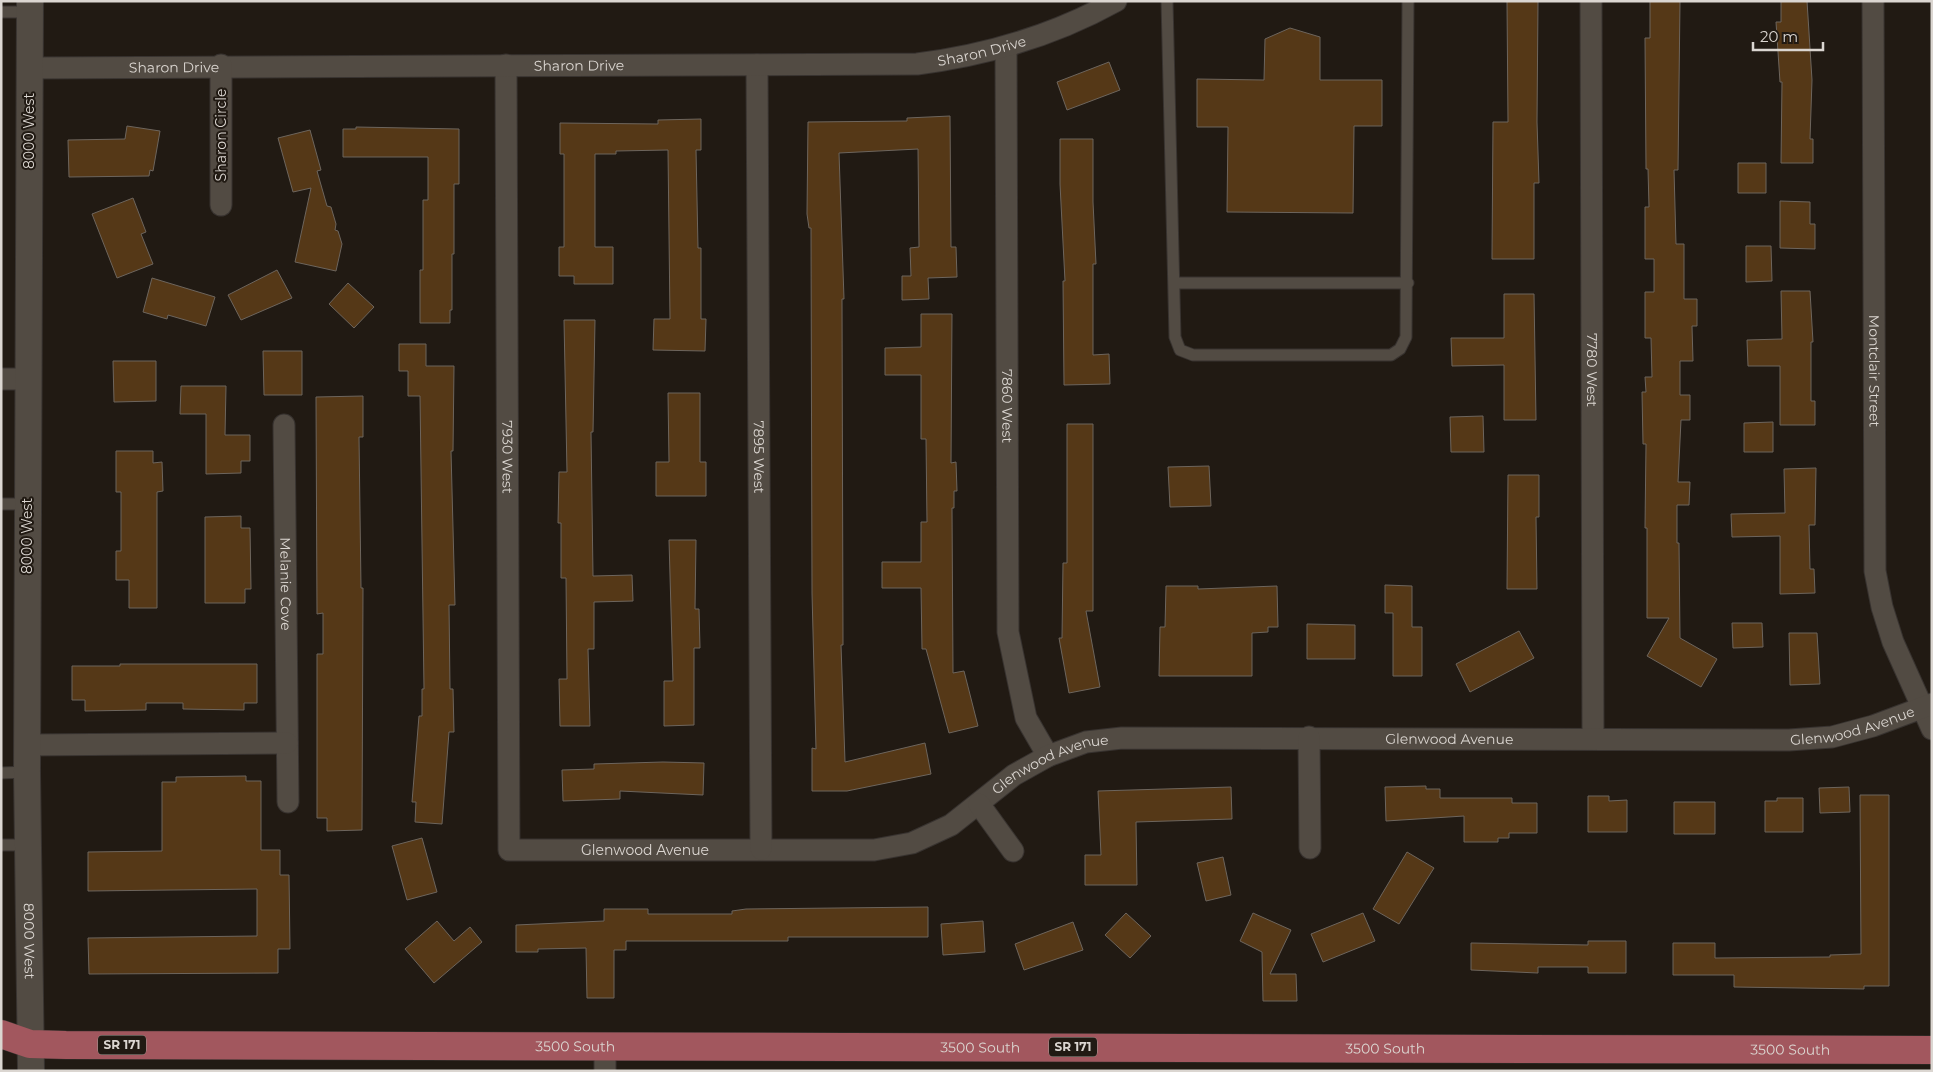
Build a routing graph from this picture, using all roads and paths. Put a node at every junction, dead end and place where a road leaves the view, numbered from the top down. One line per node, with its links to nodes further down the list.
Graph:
1 (1116, 1): 8 (street, Sharon Drive)
2 (1168, 1): 14 (lane)
3 (1408, 1): 15 (lane)
4 (1591, 1): 24 (street, 7780 West)
5 (1873, 1): 21 (street, Montclair Street)
6 (30, 7): 7 (lane); 12 (street, 8000 West)
7 (1, 12)
8 (1006, 48): 11 (street, Sharon Drive); 27 (street, 7860 West)
9 (221, 65): 10 (street, Sharon Drive); 12 (street, Sharon Drive); 13 (street, Sharon Circle)
10 (506, 65): 11 (street, Sharon Drive); 35 (street, 7930 West)
11 (757, 65): 34 (street, 7895 West)
12 (29, 68): 17 (street, 8000 West)
13 (221, 206)
14 (1174, 283): 15 (lane); 15 (lane)
15 (1408, 283)
16 (1, 379): 17 (street)
17 (28, 379): 20 (street, 8000 West)
18 (284, 425): 25 (street, Melanie Cove)
19 (1, 504): 20 (lane)
20 (27, 504): 26 (street, 8000 West)
21 (1927, 706): 22 (street, Montclair Street); 24 (street, Glenwood Avenue)
22 (1932, 729)
23 (1309, 737): 24 (street, Glenwood Avenue); 27 (street, Glenwood Avenue); 33 (street)
24 (1593, 737)
25 (287, 744): 26 (street); 29 (street, Melanie Cove)
26 (26, 745): 28 (street, 8000 West)
27 (1048, 756): 30 (street, Glenwood Avenue)
28 (14, 772): 32 (street, 8000 West)
29 (288, 802)
30 (979, 804): 34 (street, Glenwood Avenue); 36 (street, Glenwood Avenue)
31 (1, 845): 32 (lane)
32 (28, 845): 38 (street, 8000 West)
33 (1310, 848)
34 (761, 849): 35 (street, Glenwood Avenue)
35 (509, 850)
36 (1013, 851)
37 (1, 1034): 38 (main road, 3500 South / SR 171)
38 (30, 1044): 40 (main road, 3500 South / SR 171); 41 (main road, 3500 South / SR 171); 42 (street, 8000 West)
39 (1932, 1050): 41 (main road, 3500 South / SR 171)
40 (1, 1056)
41 (605, 1058)
42 (31, 1071)

